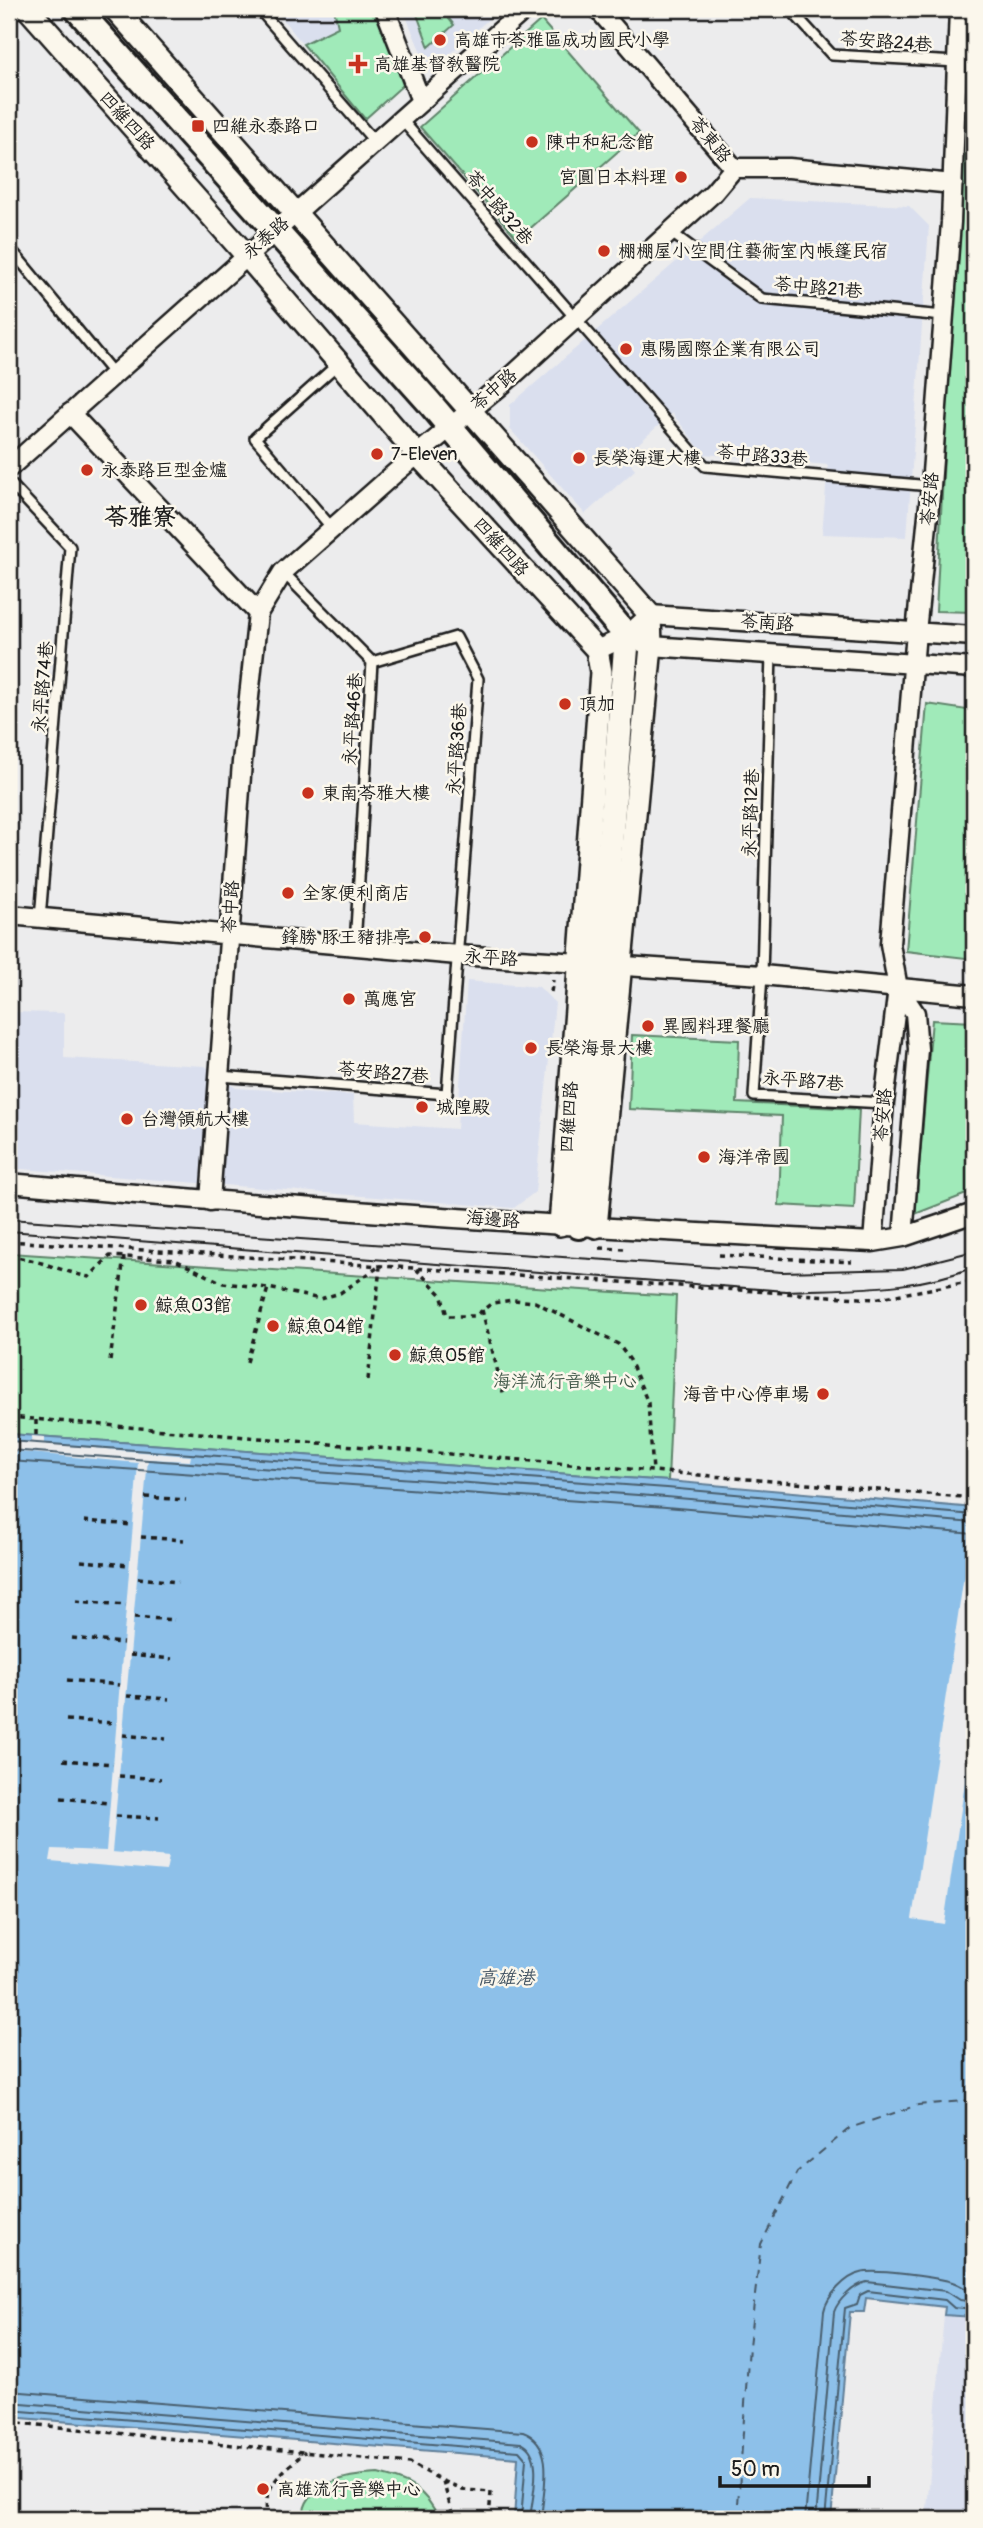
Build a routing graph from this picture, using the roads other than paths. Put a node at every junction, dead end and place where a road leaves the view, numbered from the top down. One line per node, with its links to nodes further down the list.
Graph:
1 (28, 9): 20 (street, 四維四路)
2 (77, 9): 18 (main road, 四維四路)
3 (115, 9): 16 (street)
4 (259, 9): 13 (lane)
5 (385, 9): 11 (street)
6 (525, 9): 11 (street, 永泰路)
7 (598, 9): 14 (street, 苓東路)
8 (790, 9): 10 (lane, 苓安路24巷)
9 (959, 9): 10 (street, 苓安路)
10 (957, 62): 15 (street, 苓安路)
11 (421, 101): 12 (street, 永泰路)
12 (401, 119): 13 (street, 永泰路); 22 (lane, 苓中路32巷)
13 (375, 142): 16 (street, 永泰路)
14 (734, 169): 15 (street, 苓東路); 17 (street, 苓中路)
15 (953, 184): 21 (street, 苓安路)
16 (294, 214): 18 (street, 永泰路); 25 (street)
17 (669, 231): 21 (lane, 苓中路21巷); 22 (street, 苓中路)
18 (274, 232): 20 (street, 永泰路); 27 (main road, 四維四路)
19 (9, 247): 24 (lane)
20 (246, 255): 23 (street, 四維四路); 24 (street, 永泰路)
21 (944, 316): 31 (street, 苓安路)
22 (573, 318): 25 (street, 苓中路); 31 (lane, 苓中路33巷)
23 (340, 362): 28 (street, 四維四路); 32 (lane)
24 (113, 373): 26 (street, 永泰路)
25 (472, 409): 27 (street, 苓中路); 35 (street)
26 (70, 413): 29 (street, 永泰路); 34 (street)
27 (450, 427): 28 (street, 苓中路); 37 (main road, 四維四路)
28 (417, 454): 32 (street, 苓中路); 40 (street, 四維四路)
29 (11, 461)
30 (9, 482): 46 (lane, 永平路74巷)
31 (931, 486): 36 (street, 苓安路)
32 (332, 527): 33 (street, 苓中路)
33 (283, 572): 34 (street, 苓中路); 42 (lane, 永平路46巷)
34 (258, 613): 47 (street, 苓中路)
35 (650, 615): 36 (street, 苓南路); 37 (street); 39 (street, 四維四路)
36 (915, 632): 38 (street, 苓南路); 43 (street, 苓安路)
37 (627, 636): 39 (street, 苓南路); 40 (street); 50 (main road, 四維四路)
38 (974, 636)
39 (651, 646): 41 (street, 苓南路); 50 (street, 四維四路)
40 (597, 650): 50 (street, 四維四路)
41 (771, 652): 43 (street, 苓南路); 51 (lane, 永平路12巷)
42 (372, 662): 48 (lane, 永平路46巷); 49 (lane, 永平路36巷)
43 (913, 663): 44 (street, 苓南路); 52 (street, 苓安路)
44 (974, 668)
45 (9, 915): 46 (street, 永平路)
46 (40, 919): 47 (street, 永平路)
47 (228, 935): 48 (street, 永平路); 54 (street, 苓中路)
48 (355, 946): 49 (street, 永平路)
49 (458, 955): 50 (street, 永平路); 54 (lane, 苓安路27巷)
50 (600, 965): 51 (street, 永平路); 59 (main road, 四維四路)
51 (762, 975): 52 (street, 永平路); 55 (lane, 永平路7巷)
52 (898, 988): 53 (street, 永平路); 55 (street, 苓安路); 60 (street, 苓安路)
53 (974, 995)
54 (220, 1076): 57 (street, 苓中路)
55 (884, 1103): 61 (street, 苓安路)
56 (9, 1182): 57 (street, 海邊路)
57 (210, 1201): 59 (street, 海邊路)
58 (974, 1213): 60 (street, 海邊路)
59 (578, 1226): 61 (street, 海邊路)
60 (903, 1237): 61 (street, 海邊路)
61 (873, 1242)

